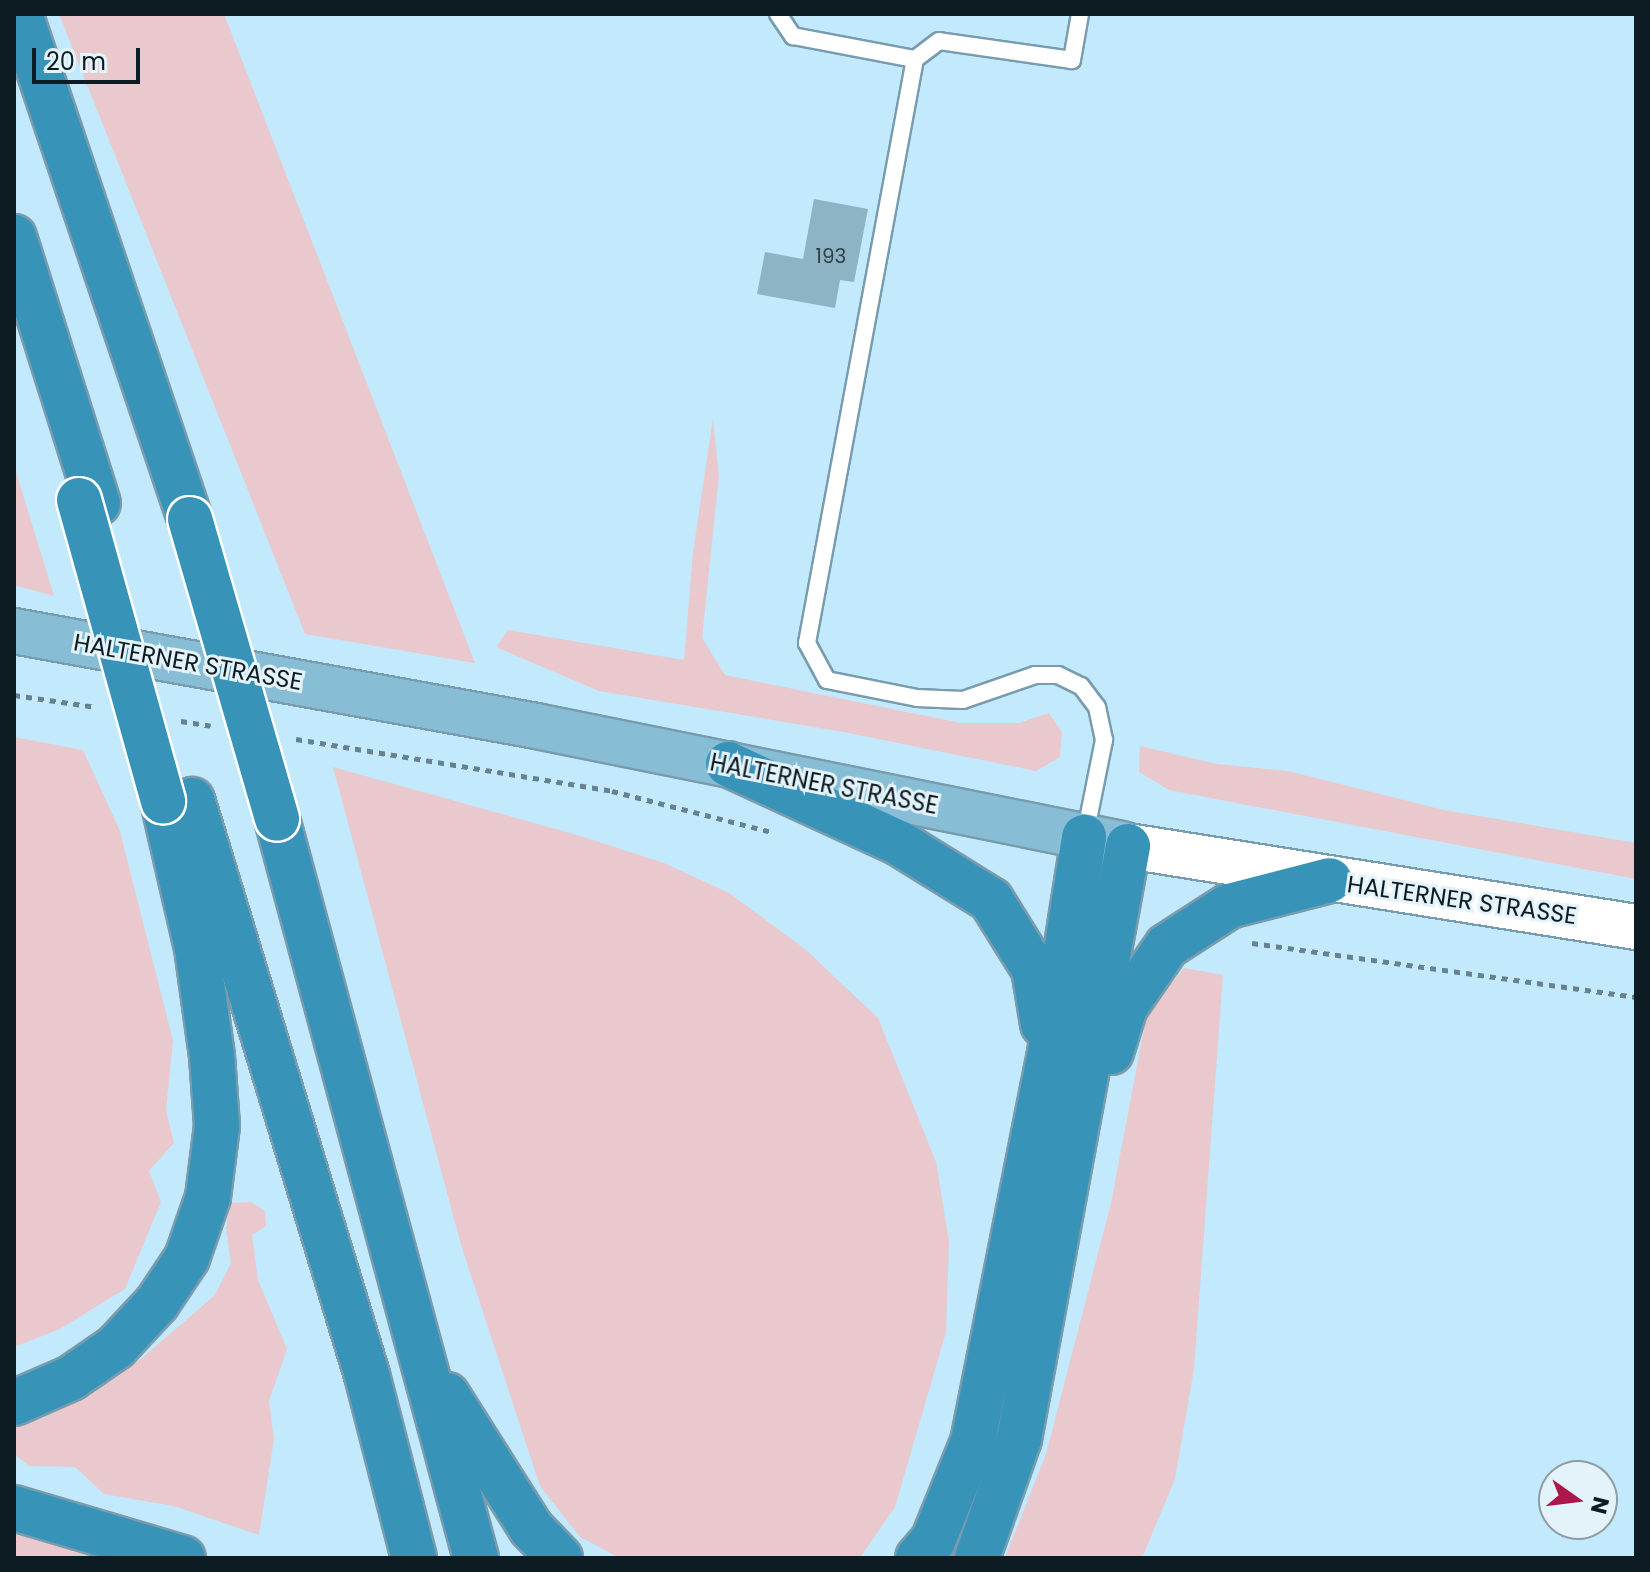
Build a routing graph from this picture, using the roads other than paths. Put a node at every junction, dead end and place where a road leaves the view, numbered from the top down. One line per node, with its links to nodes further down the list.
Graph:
1 (20, 14): 15 (highway, bridge)
2 (778, 14): 4 (lane)
3 (1080, 14): 4 (lane)
4 (915, 59): 9 (lane)
5 (14, 237): 8 (highway)
6 (14, 631): 7 (main road, HALTERNER STRASSE)
7 (728, 764): 9 (main road, HALTERNER STRASSE); 13 (highway)
8 (178, 801): 16 (highway); 19 (highway)
9 (1084, 837): 10 (main road, HALTERNER STRASSE); 13 (highway)
10 (1128, 846): 11 (main road, HALTERNER STRASSE); 14 (highway)
11 (1330, 880): 12 (main road, HALTERNER STRASSE); 14 (highway)
12 (1636, 927)
13 (1049, 1059): 22 (highway)
14 (1069, 1184): 23 (highway)
15 (427, 1362): 20 (highway); 21 (highway)
16 (14, 1403)
17 (14, 1508): 18 (highway)
18 (183, 1558)
19 (414, 1558)
20 (476, 1558)
21 (560, 1558)
22 (918, 1558)
23 (977, 1558)

